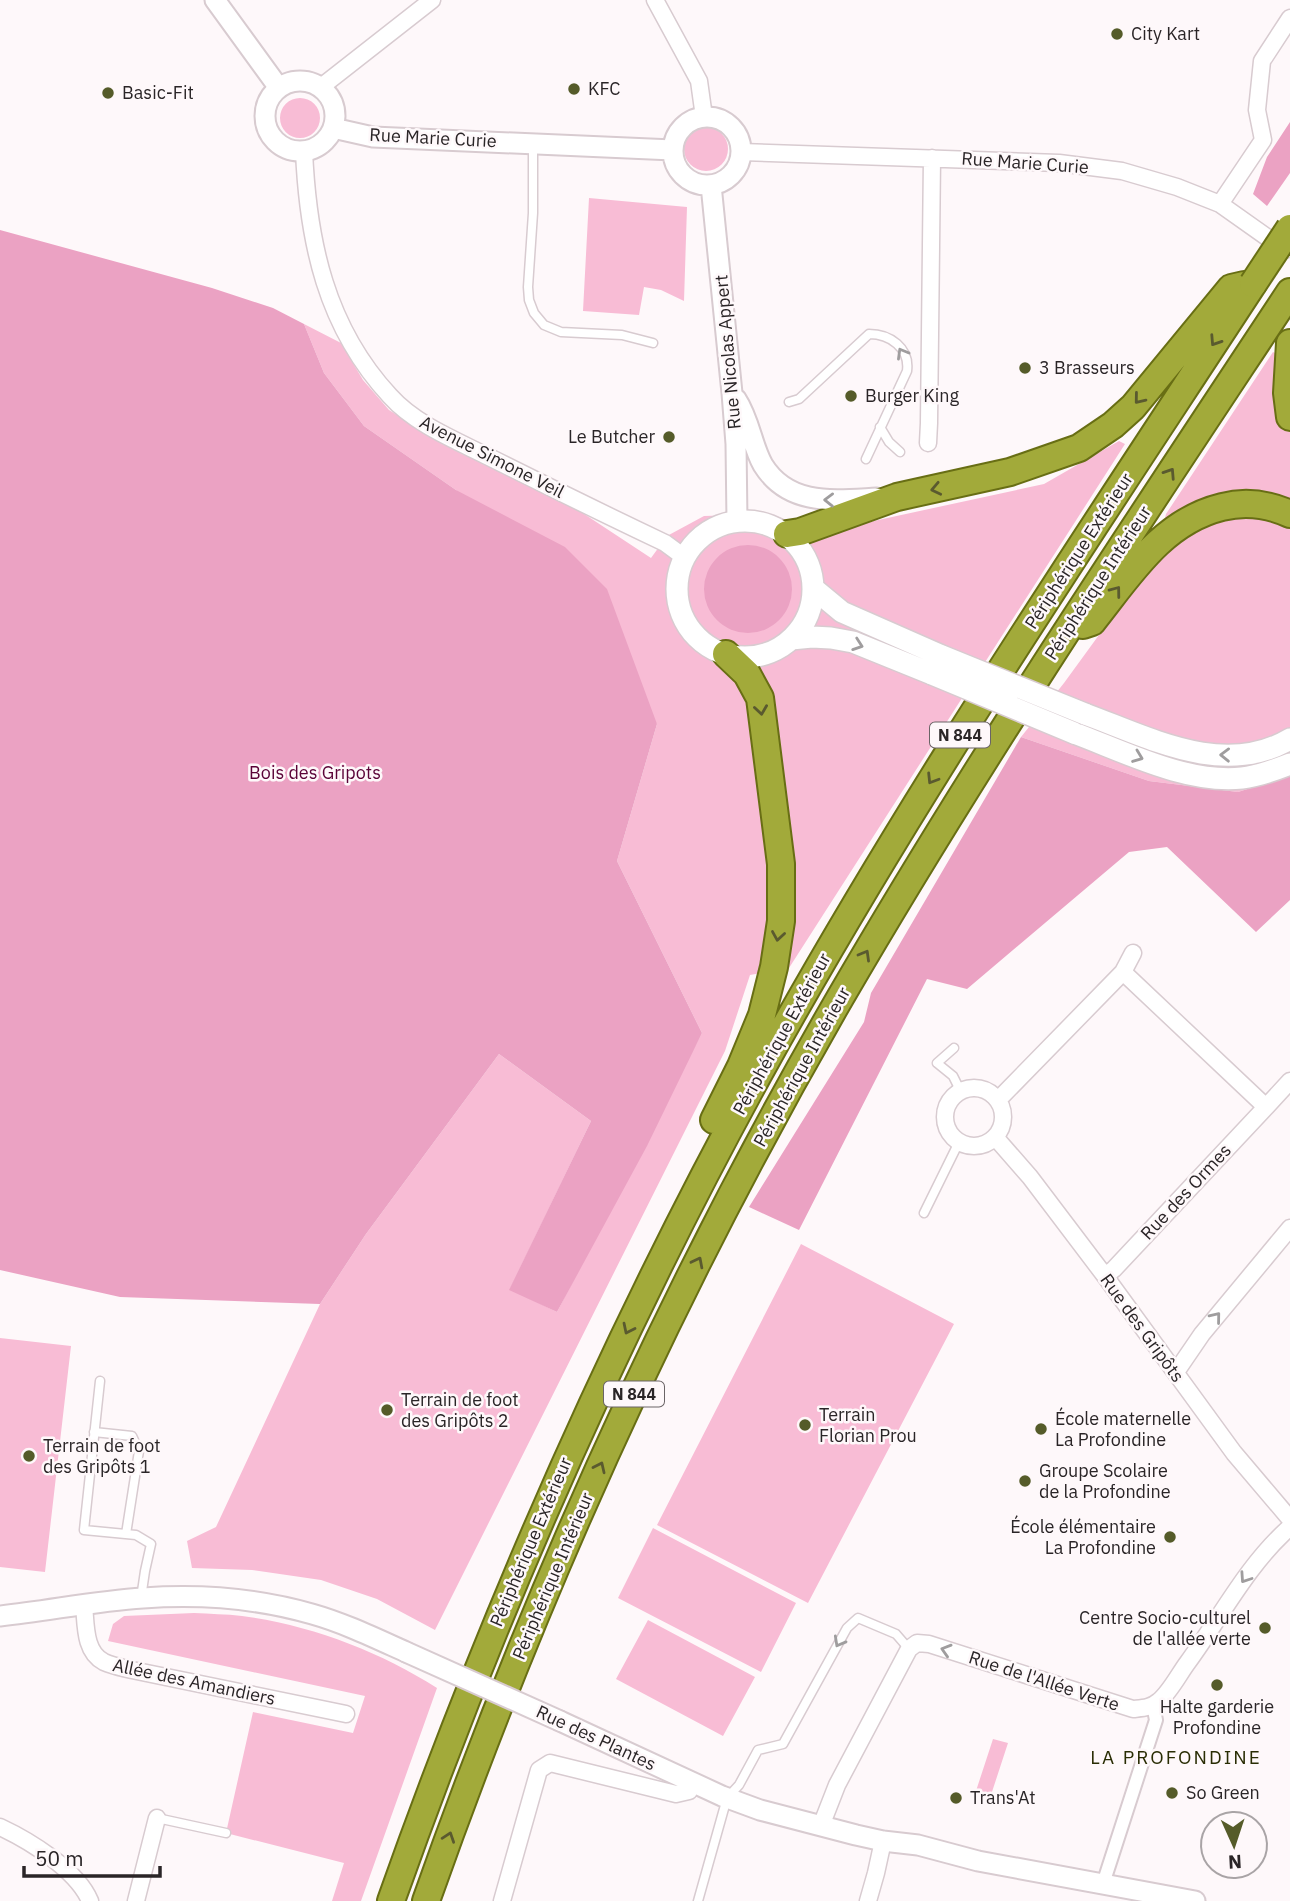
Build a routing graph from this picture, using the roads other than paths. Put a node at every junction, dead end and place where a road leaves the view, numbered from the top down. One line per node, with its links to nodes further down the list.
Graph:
1 (215, 0): 6 (street)
2 (432, 0): 5 (street)
3 (655, 0): 7 (street)
4 (1290, 18): 15 (street)
5 (321, 87): 6 (street); 8 (street)
6 (279, 88): 11 (street)
7 (704, 117): 10 (street); 12 (street)
8 (333, 128): 9 (street, Rue Marie Curie); 11 (street)
9 (533, 144): 10 (street, Rue Marie Curie); 19 (lane)
10 (673, 150): 14 (street)
11 (303, 151): 32 (street, Avenue Simone Veil)
12 (741, 152): 13 (street, Rue Marie Curie); 14 (street)
13 (932, 158): 15 (street, Rue Marie Curie); 25 (street)
14 (711, 184): 21 (street, Rue Nicolas Appert)
15 (1220, 204): 16 (street, Rue Marie Curie)
16 (1289, 240): 17 (highway, Périphérique Extérieur / N 844, bridge)
17 (1253, 284): 28 (highway, one-way to 28); 49 (highway, Périphérique Extérieur / N 844, one-way to 49)
18 (1290, 292): 34 (highway, Périphérique Intérieur / N 844, one-way to 18)
19 (653, 343)
20 (1290, 343): 23 (highway)
21 (732, 393): 28 (street, one-way to 21); 30 (street, Rue Nicolas Appert)
22 (789, 402): 24 (lane, one-way to 22)
23 (1290, 417)
24 (880, 427): 26 (lane); 27 (lane)
25 (928, 443)
26 (901, 452)
27 (866, 459)
28 (897, 497): 31 (highway)
29 (1290, 514): 34 (highway, one-way to 29)
30 (737, 521): 31 (main road); 32 (main road)
31 (787, 534): 33 (main road)
32 (684, 557): 36 (main road)
33 (813, 588): 35 (main road); 37 (main road)
34 (1065, 633): 75 (highway, Périphérique Intérieur / N 844, one-way to 34)
35 (791, 639): 36 (main road); 37 (main road, one-way to 37)
36 (726, 654): 49 (highway, one-way to 49)
37 (937, 665): 38 (main road, one-way to 37, bridge); 39 (main road, one-way to 39, bridge)
38 (1290, 738)
39 (1290, 764)
40 (1133, 953): 41 (street)
41 (1123, 972): 45 (street); 46 (street)
42 (954, 1048): 44 (lane)
43 (1290, 1081): 46 (street, Rue des Ormes)
44 (960, 1090): 45 (street); 48 (street)
45 (998, 1100): 47 (street)
46 (1266, 1107): 52 (street, Rue des Ormes)
47 (995, 1137): 48 (street); 52 (street, Rue des Gripôts)
48 (959, 1142): 50 (lane)
49 (691, 1202): 74 (highway, Périphérique Extérieur / N 844, one-way to 74)
50 (924, 1213)
51 (1290, 1228): 53 (street, one-way to 51)
52 (1105, 1276): 53 (street, Rue des Gripôts)
53 (1176, 1372): 56 (street, Rue des Gripôts)
54 (100, 1381): 55 (lane)
55 (94, 1432): 57 (lane); 57 (lane)
56 (1289, 1518): 62 (street, one-way to 62)
57 (126, 1534): 58 (lane)
58 (141, 1598): 59 (street, Rue des Plantes); 64 (street, Rue des Plantes, bridge)
59 (84, 1605): 60 (street, Rue des Plantes); 63 (street, Allée des Amandiers)
60 (0, 1615)
61 (909, 1649): 62 (street, Rue de l'Allée Verte, one-way to 61); 65 (lane, one-way to 65); 67 (street)
62 (1153, 1705): 71 (street)
63 (346, 1714)
64 (692, 1782): 65 (street, Rue des Plantes); 76 (street)
65 (727, 1798): 67 (street, Rue des Plantes); 77 (lane)
66 (157, 1818): 69 (lane); 73 (street)
67 (821, 1826): 70 (street, Rue des Plantes)
68 (0, 1827): 72 (street)
69 (226, 1833)
70 (883, 1841): 71 (street, Rue des Plantes); 78 (street)
71 (1103, 1884): 79 (street, Rue des Plantes)
72 (90, 1901)
73 (136, 1901)
74 (391, 1901)
75 (426, 1901)
76 (502, 1901)
77 (698, 1901)
78 (867, 1901)
79 (1195, 1901)

